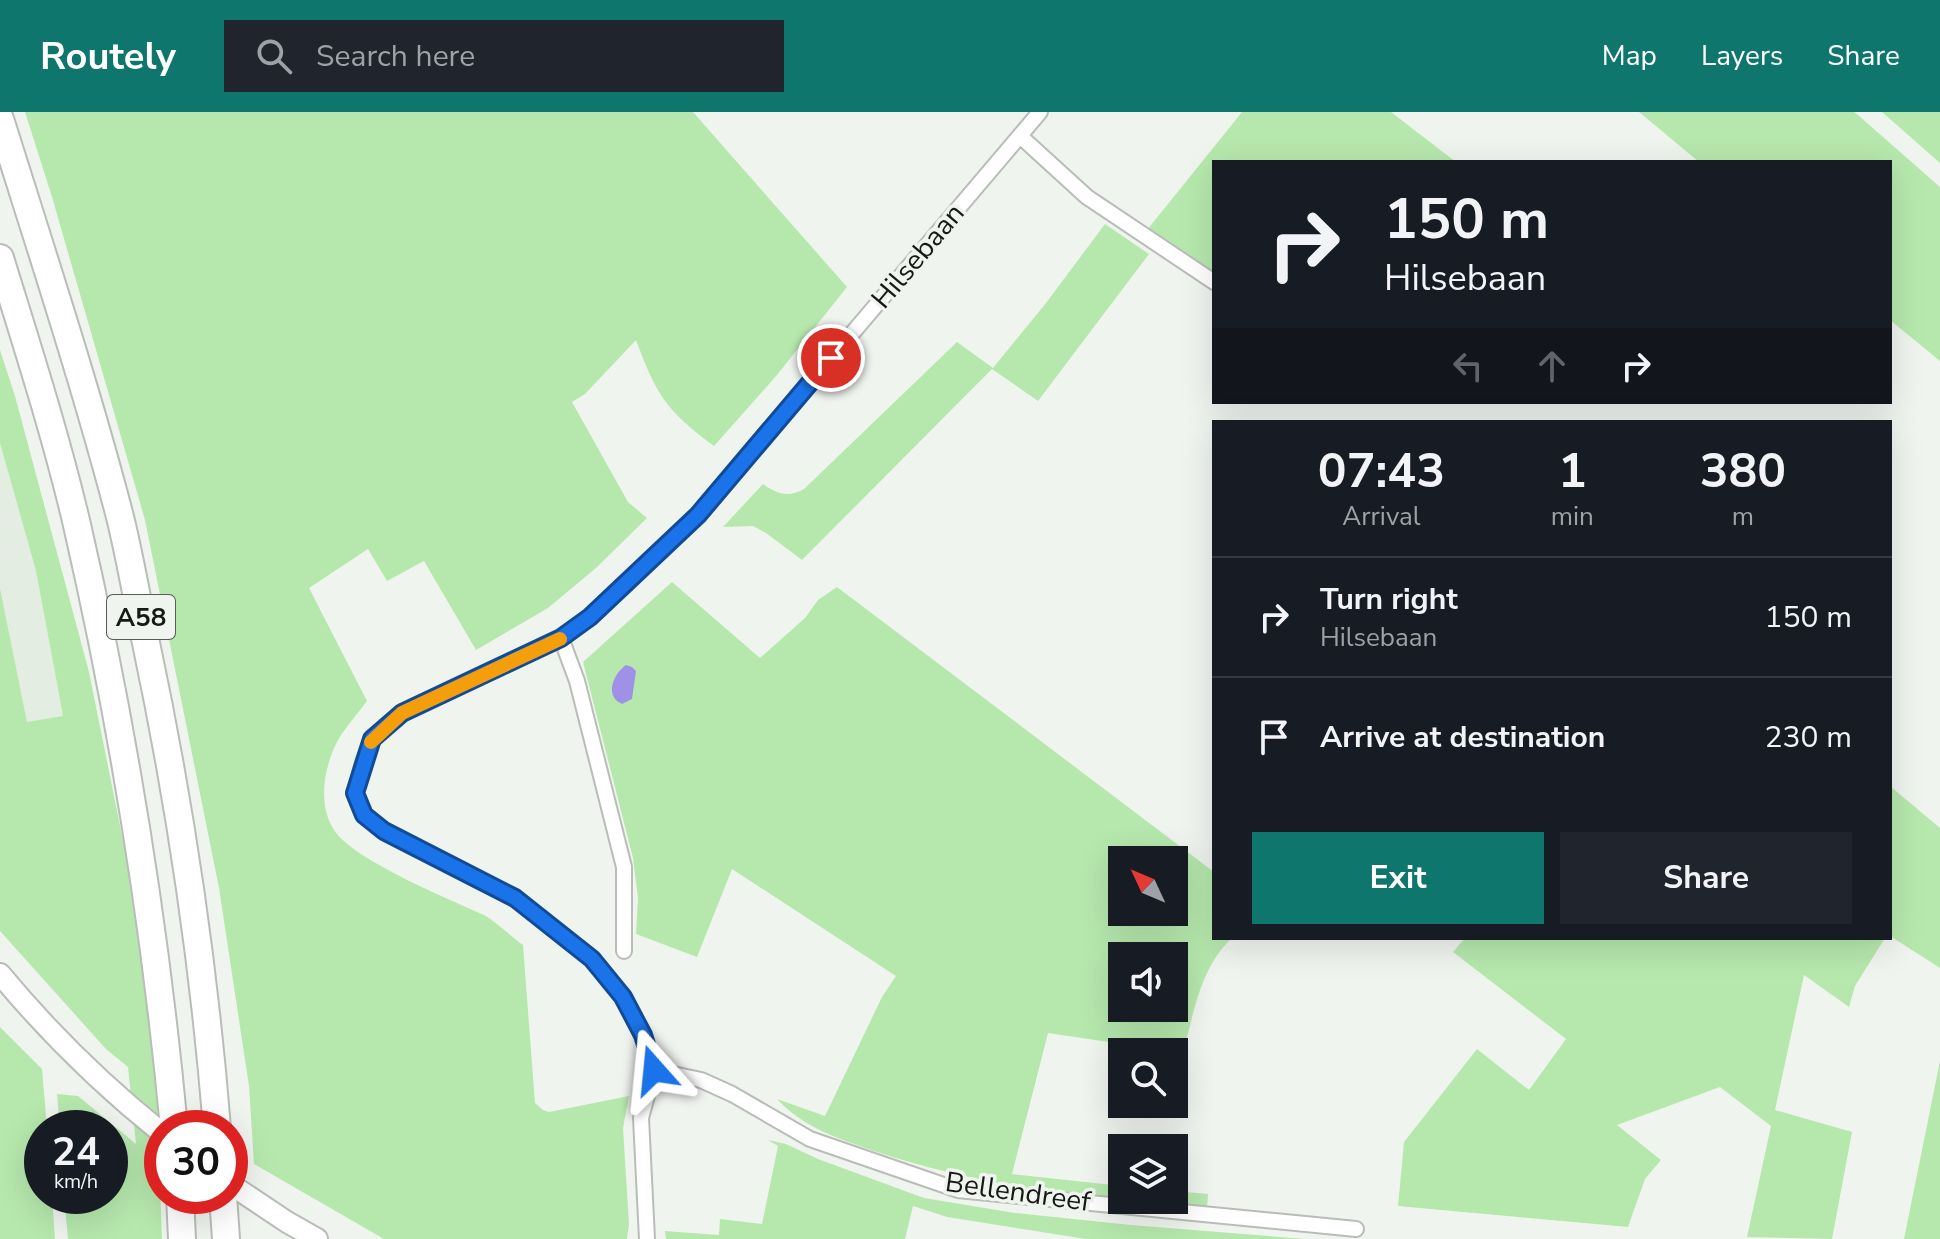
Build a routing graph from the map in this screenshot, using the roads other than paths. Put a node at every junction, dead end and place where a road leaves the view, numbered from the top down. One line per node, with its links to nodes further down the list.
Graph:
1 (1040, 112): 3 (street, Hilsebaan)
2 (0, 119): 11 (highway, A58)
3 (1020, 136): 5 (street); 6 (street, Hilsebaan)
4 (0, 258): 10 (highway, A58)
5 (1212, 281)
6 (561, 638): 7 (street); 9 (street, Hilsebaan)
7 (624, 951)
8 (0, 974): 12 (main road)
9 (654, 1070): 16 (street, Bellendreef); 20 (street)
10 (172, 1110)
11 (216, 1110)
12 (144, 1118)
13 (248, 1196): 19 (main road)
14 (181, 1214): 17 (highway)
15 (224, 1214): 18 (highway)
16 (1356, 1229)
17 (182, 1239)
18 (226, 1239)
19 (317, 1239)
20 (647, 1239)

